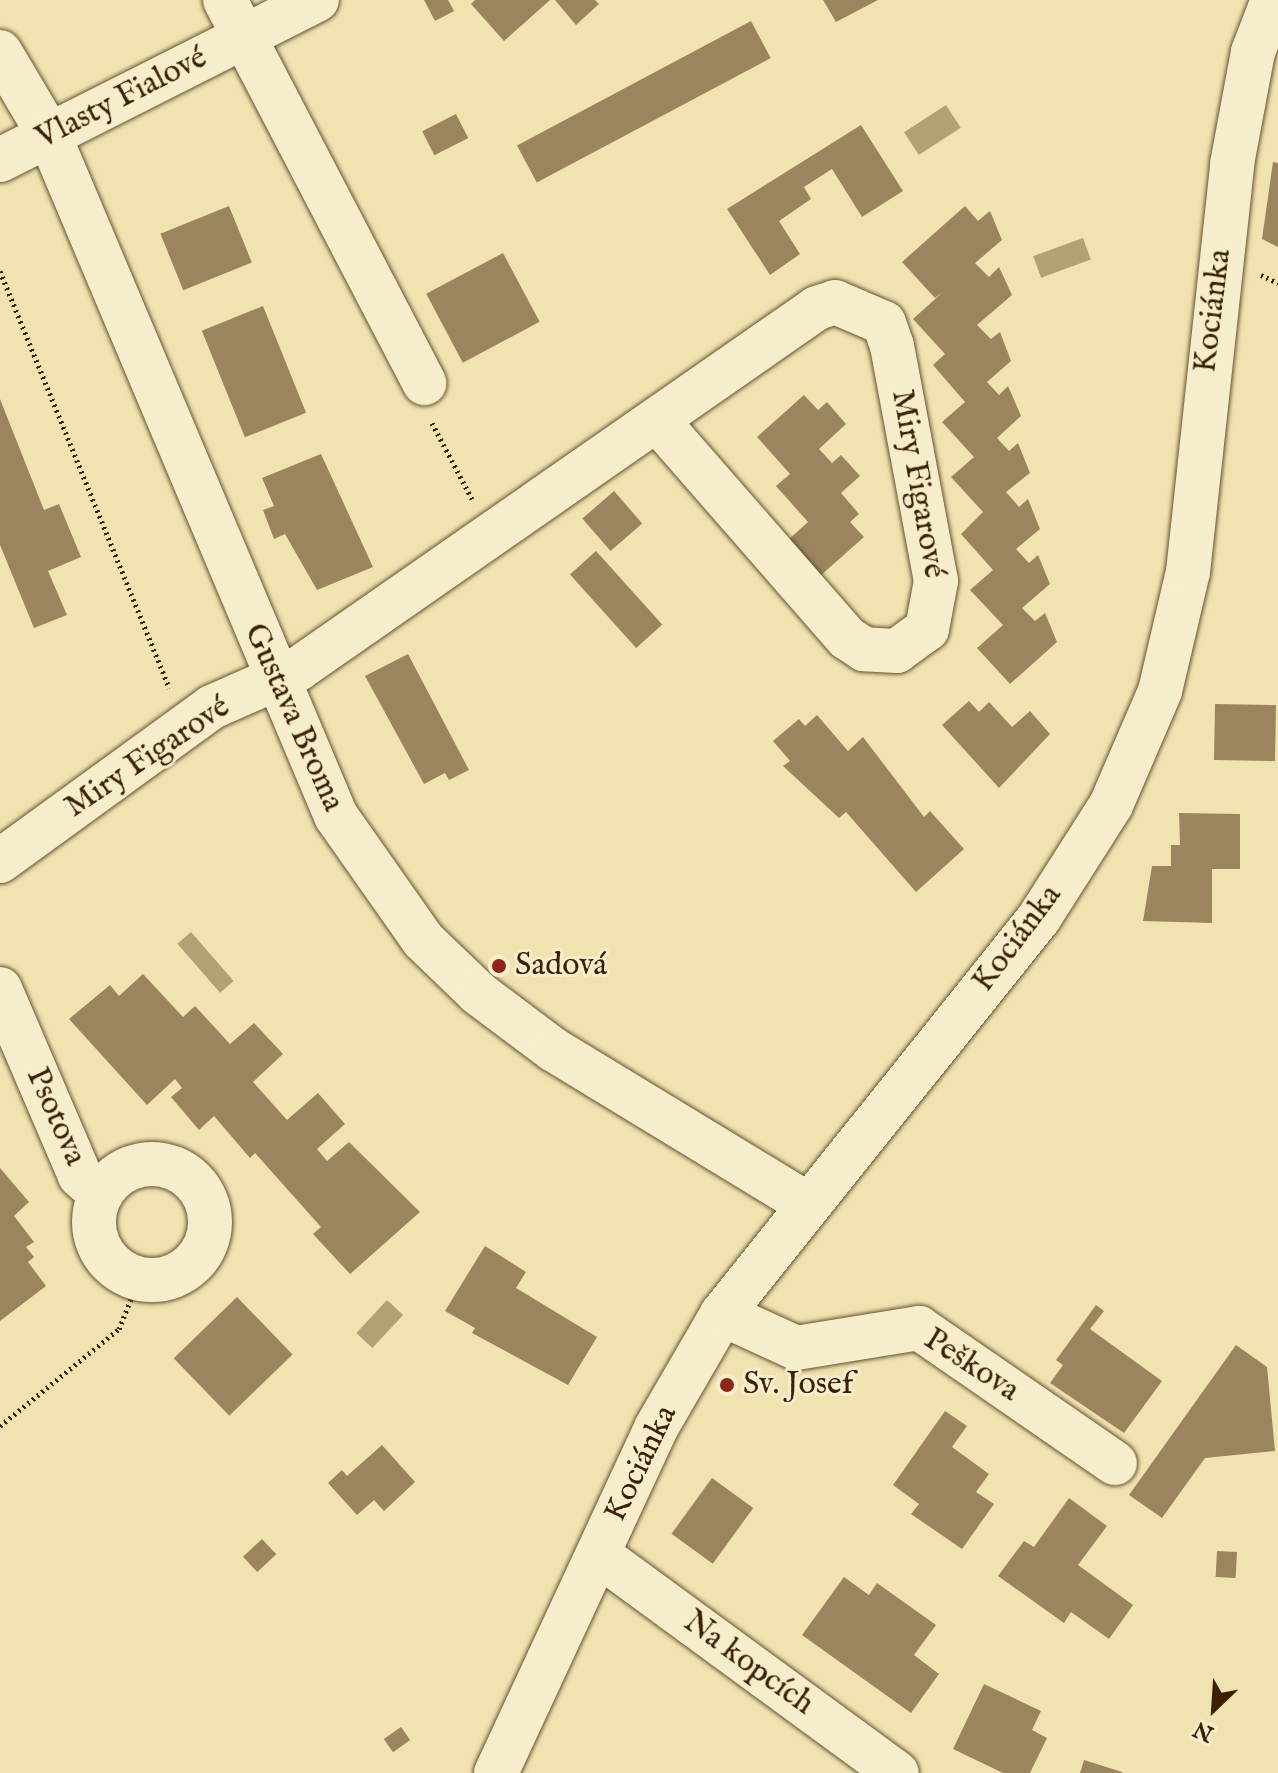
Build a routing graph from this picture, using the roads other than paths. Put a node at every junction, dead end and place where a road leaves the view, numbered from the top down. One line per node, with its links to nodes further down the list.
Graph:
1 (317, 0): 3 (street, Vlasty Fialové)
2 (1273, 0): 13 (street, Kociánka)
3 (234, 19): 5 (street, Vlasty Fialové); 7 (street, Vlasty Fialové)
4 (0, 52): 5 (street, Gustava Broma)
5 (49, 135): 6 (street, Vlasty Fialové); 9 (street, Gustava Broma)
6 (0, 160)
7 (424, 383)
8 (658, 421): 8 (street, Miry Figarové); 9 (street, Miry Figarové)
9 (273, 680): 10 (street, Miry Figarové); 13 (street, Gustava Broma)
10 (0, 861)
11 (0, 989): 12 (street, Psotova)
12 (101, 1194): 12 (street, Psotova)
13 (809, 1205): 14 (street, Kociánka)
14 (722, 1314): 15 (street, Peškova); 16 (street, Kociánka)
15 (1115, 1463)
16 (599, 1555): 17 (street, Kociánka); 18 (street, Na kopcích)
17 (496, 1773)
18 (897, 1773)

